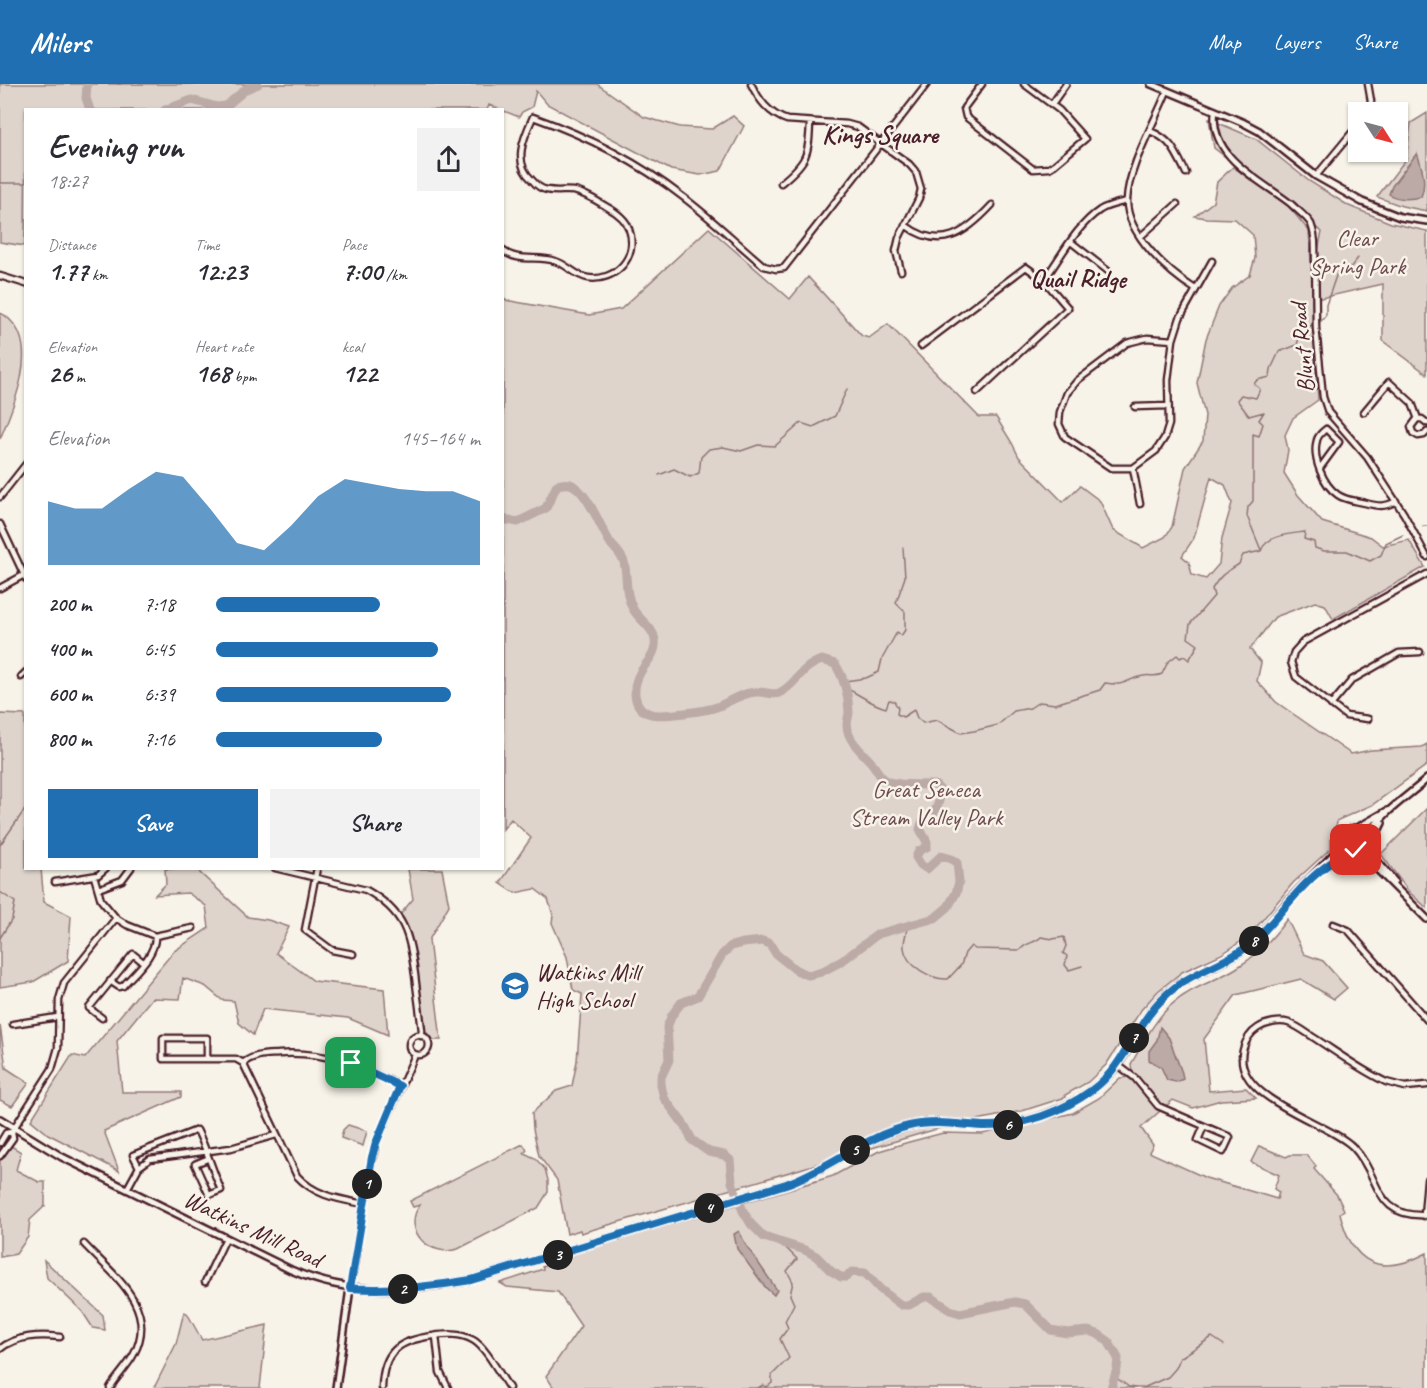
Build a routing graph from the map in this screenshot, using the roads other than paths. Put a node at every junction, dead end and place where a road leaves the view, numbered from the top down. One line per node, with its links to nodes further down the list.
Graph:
1 (751, 84): 12 (street)
2 (927, 84): 15 (street)
3 (982, 84): 10 (street)
4 (1024, 84): 10 (street)
5 (1066, 84): 10 (street)
6 (1151, 84): 8 (street)
7 (1368, 84): 9 (street)
8 (1167, 91): 11 (street); 13 (street)
9 (1371, 102)
10 (1052, 104)
11 (1215, 111): 17 (street); 47 (street, Blunt Road)
12 (810, 122): 15 (street); 18 (street)
13 (1150, 132): 16 (street); 19 (street)
14 (1348, 137): 17 (street)
15 (882, 144): 23 (street); 26 (street)
16 (1186, 173)
17 (1316, 176): 22 (street)
18 (781, 183)
19 (1127, 201): 24 (street); 25 (street)
20 (992, 204): 23 (street)
21 (1177, 204): 24 (street)
22 (1427, 221)
23 (905, 225): 28 (street)
24 (1140, 237): 33 (street)
25 (1071, 242): 29 (street); 31 (street)
26 (504, 251)
27 (1212, 261): 33 (street)
28 (901, 271)
29 (1108, 271)
30 (0, 276): 32 (street)
31 (1044, 280): 35 (street); 36 (street)
32 (24, 283)
33 (1195, 289): 34 (street)
34 (1173, 340): 37 (street); 44 (street)
35 (921, 346)
36 (977, 392)
37 (1168, 406): 38 (street); 44 (street)
38 (1135, 407)
39 (1364, 412): 40 (street)
40 (1418, 419): 41 (street); 42 (street)
41 (1427, 423)
42 (1427, 432)
43 (24, 467): 46 (street)
44 (1133, 468): 48 (street)
45 (1320, 468): 45 (street); 47 (street)
46 (0, 497)
47 (1396, 501): 50 (street, Blunt Road)
48 (1140, 504)
49 (0, 524): 51 (street)
50 (1427, 557)
51 (24, 574)
52 (1427, 574): 58 (street)
53 (24, 576): 54 (street)
54 (0, 588)
55 (1420, 652): 58 (street)
56 (24, 674): 57 (street)
57 (21, 677)
58 (1331, 705): 59 (street)
59 (1368, 719)
60 (1427, 779): 61 (street)
61 (1392, 809): 62 (street); 63 (street); 66 (street)
62 (1359, 828): 63 (street); 64 (street)
63 (1367, 840): 65 (street); 66 (street)
64 (1345, 841): 65 (street); 71 (street, Watkins Mill Road)
65 (1356, 850): 71 (street, Watkins Mill Road); 76 (street)
66 (1377, 859): 76 (street)
67 (103, 870): 72 (street)
68 (130, 870): 75 (street)
69 (283, 870): 73 (street)
70 (316, 870): 73 (street)
71 (1317, 872): 93 (street, Watkins Mill Road)
72 (94, 876): 74 (street); 75 (street)
73 (315, 878): 82 (street); 89 (street)
74 (55, 882)
75 (98, 889): 77 (street)
76 (1400, 890): 78 (street)
77 (116, 918): 81 (street); 85 (street)
78 (1427, 919)
79 (1333, 924): 87 (street)
80 (193, 928): 81 (street)
81 (155, 936): 83 (street)
82 (353, 954)
83 (143, 962): 84 (street); 84 (street)
84 (110, 981): 86 (street)
85 (58, 1017): 88 (street); 98 (street)
86 (102, 1017)
87 (1427, 1020)
88 (12, 1024)
89 (421, 1036): 90 (street); 90 (street)
90 (415, 1055): 95 (street)
91 (207, 1058): 91 (street); 92 (street)
92 (243, 1063): 95 (street); 99 (street)
93 (1118, 1065): 97 (street); 112 (street, Watkins Mill Road)
94 (1427, 1085): 108 (street)
95 (400, 1086): 107 (street)
96 (0, 1119): 98 (street, Watkins Mill Road)
97 (1204, 1126): 97 (street)
98 (13, 1130): 100 (street); 102 (street); 106 (street, Watkins Mill Road)
99 (276, 1136): 101 (street); 107 (street)
100 (0, 1143)
101 (207, 1151): 103 (street); 104 (street); 104 (street)
102 (0, 1156)
103 (207, 1159): 103 (street)
104 (139, 1167): 106 (street)
105 (1427, 1179): 108 (street)
106 (127, 1189): 109 (street, Watkins Mill Road)
107 (364, 1204): 112 (street)
108 (1425, 1215)
109 (226, 1238): 111 (street); 112 (street, Watkins Mill Road)
110 (84, 1244): 116 (street)
111 (205, 1282)
112 (350, 1288): 117 (street)
113 (436, 1336): 118 (street); 119 (street); 120 (street)
114 (60, 1337): 115 (street)
115 (0, 1349)
116 (110, 1388)
117 (336, 1388)
118 (382, 1388)
119 (448, 1388)
120 (509, 1388)

